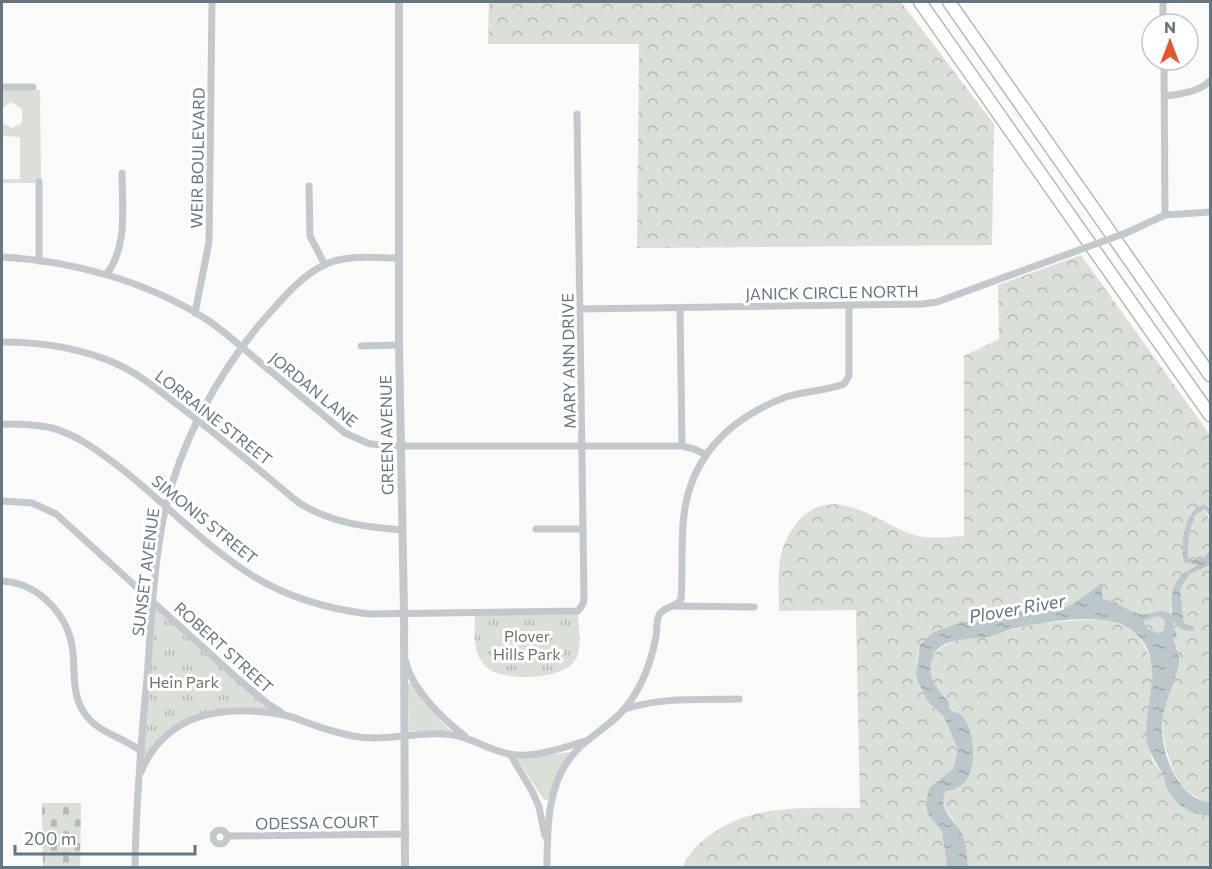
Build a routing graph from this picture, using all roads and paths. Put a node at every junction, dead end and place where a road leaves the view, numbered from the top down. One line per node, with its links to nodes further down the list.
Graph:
1 (212, 2): 24 (street, WEIR BOULEVARD)
2 (399, 2): 17 (street, GREEN AVENUE)
3 (920, 2): 30 (highway)
4 (949, 2): 29 (highway)
5 (1164, 72): 9 (street)
6 (1210, 81): 9 (street)
7 (2, 87): 8 (street)
8 (33, 87)
9 (1165, 96): 15 (street)
10 (577, 114): 23 (street, MARY ANN DRIVE)
11 (122, 173): 20 (street)
12 (39, 182): 18 (street)
13 (309, 186): 19 (street)
14 (1210, 212): 15 (street, JANICK CIRCLE NORTH)
15 (1165, 214): 21 (street, JANICK CIRCLE NORTH, bridge)
16 (2, 257): 18 (street, JORDAN LANE)
17 (399, 258): 19 (street, SUNSET AVENUE); 26 (street, GREEN AVENUE)
18 (39, 261): 20 (street, JORDAN LANE)
19 (325, 265): 28 (street, SUNSET AVENUE)
20 (107, 274): 24 (street, JORDAN LANE)
21 (849, 305): 22 (street, JANICK CIRCLE NORTH); 36 (street)
22 (680, 308): 23 (street, JANICK CIRCLE NORTH); 35 (street)
23 (581, 309): 34 (street, MARY ANN DRIVE)
24 (195, 313): 28 (street, JORDAN LANE)
25 (2, 342): 31 (street, LORRAINE STREET)
26 (399, 345): 27 (street); 33 (street, GREEN AVENUE)
27 (361, 346)
28 (241, 347): 31 (street, SUNSET AVENUE); 33 (street, JORDAN LANE)
29 (1210, 375)
30 (1210, 415)
31 (197, 420): 38 (street, SUNSET AVENUE); 41 (street, LORRAINE STREET)
32 (2, 424): 38 (street, SIMONIS STREET)
33 (401, 446): 34 (street, JORDAN LANE); 41 (street, GREEN AVENUE)
34 (582, 446): 35 (street, JORDAN LANE); 40 (street, MARY ANN DRIVE)
35 (682, 446): 36 (street, JORDAN LANE)
36 (705, 454): 44 (street)
37 (2, 501): 43 (street, ROBERT STREET)
38 (166, 506): 43 (street, SUNSET AVENUE); 47 (street, SIMONIS STREET)
39 (536, 528): 40 (street)
40 (583, 528): 46 (street, MARY ANN DRIVE)
41 (402, 530): 47 (street, GREEN AVENUE)
42 (2, 581): 55 (street)
43 (153, 602): 51 (street, ROBERT STREET); 55 (street, SUNSET AVENUE)
44 (675, 606): 45 (street); 50 (street)
45 (754, 607)
46 (581, 608): 47 (street, SIMONIS STREET)
47 (404, 613): 48 (street, GREEN AVENUE)
48 (404, 657): 52 (street, GREEN AVENUE); 53 (street)
49 (739, 699): 50 (street)
50 (625, 709): 54 (street)
51 (286, 715): 52 (street, ROBERT STREET); 57 (street, ROBERT STREET)
52 (405, 737): 53 (street, ROBERT STREET); 59 (street, GREEN AVENUE)
53 (467, 738): 56 (street)
54 (590, 739): 56 (street); 61 (street)
55 (141, 750): 57 (street); 58 (street, SUNSET AVENUE)
56 (510, 754): 61 (street)
57 (148, 756): 58 (street, ROBERT STREET)
58 (139, 778): 62 (street, SUNSET AVENUE)
59 (406, 834): 60 (street, ODESSA COURT); 63 (street, GREEN AVENUE)
60 (227, 836)
61 (547, 848): 64 (street)
62 (135, 867)
63 (405, 867)
64 (547, 867)

